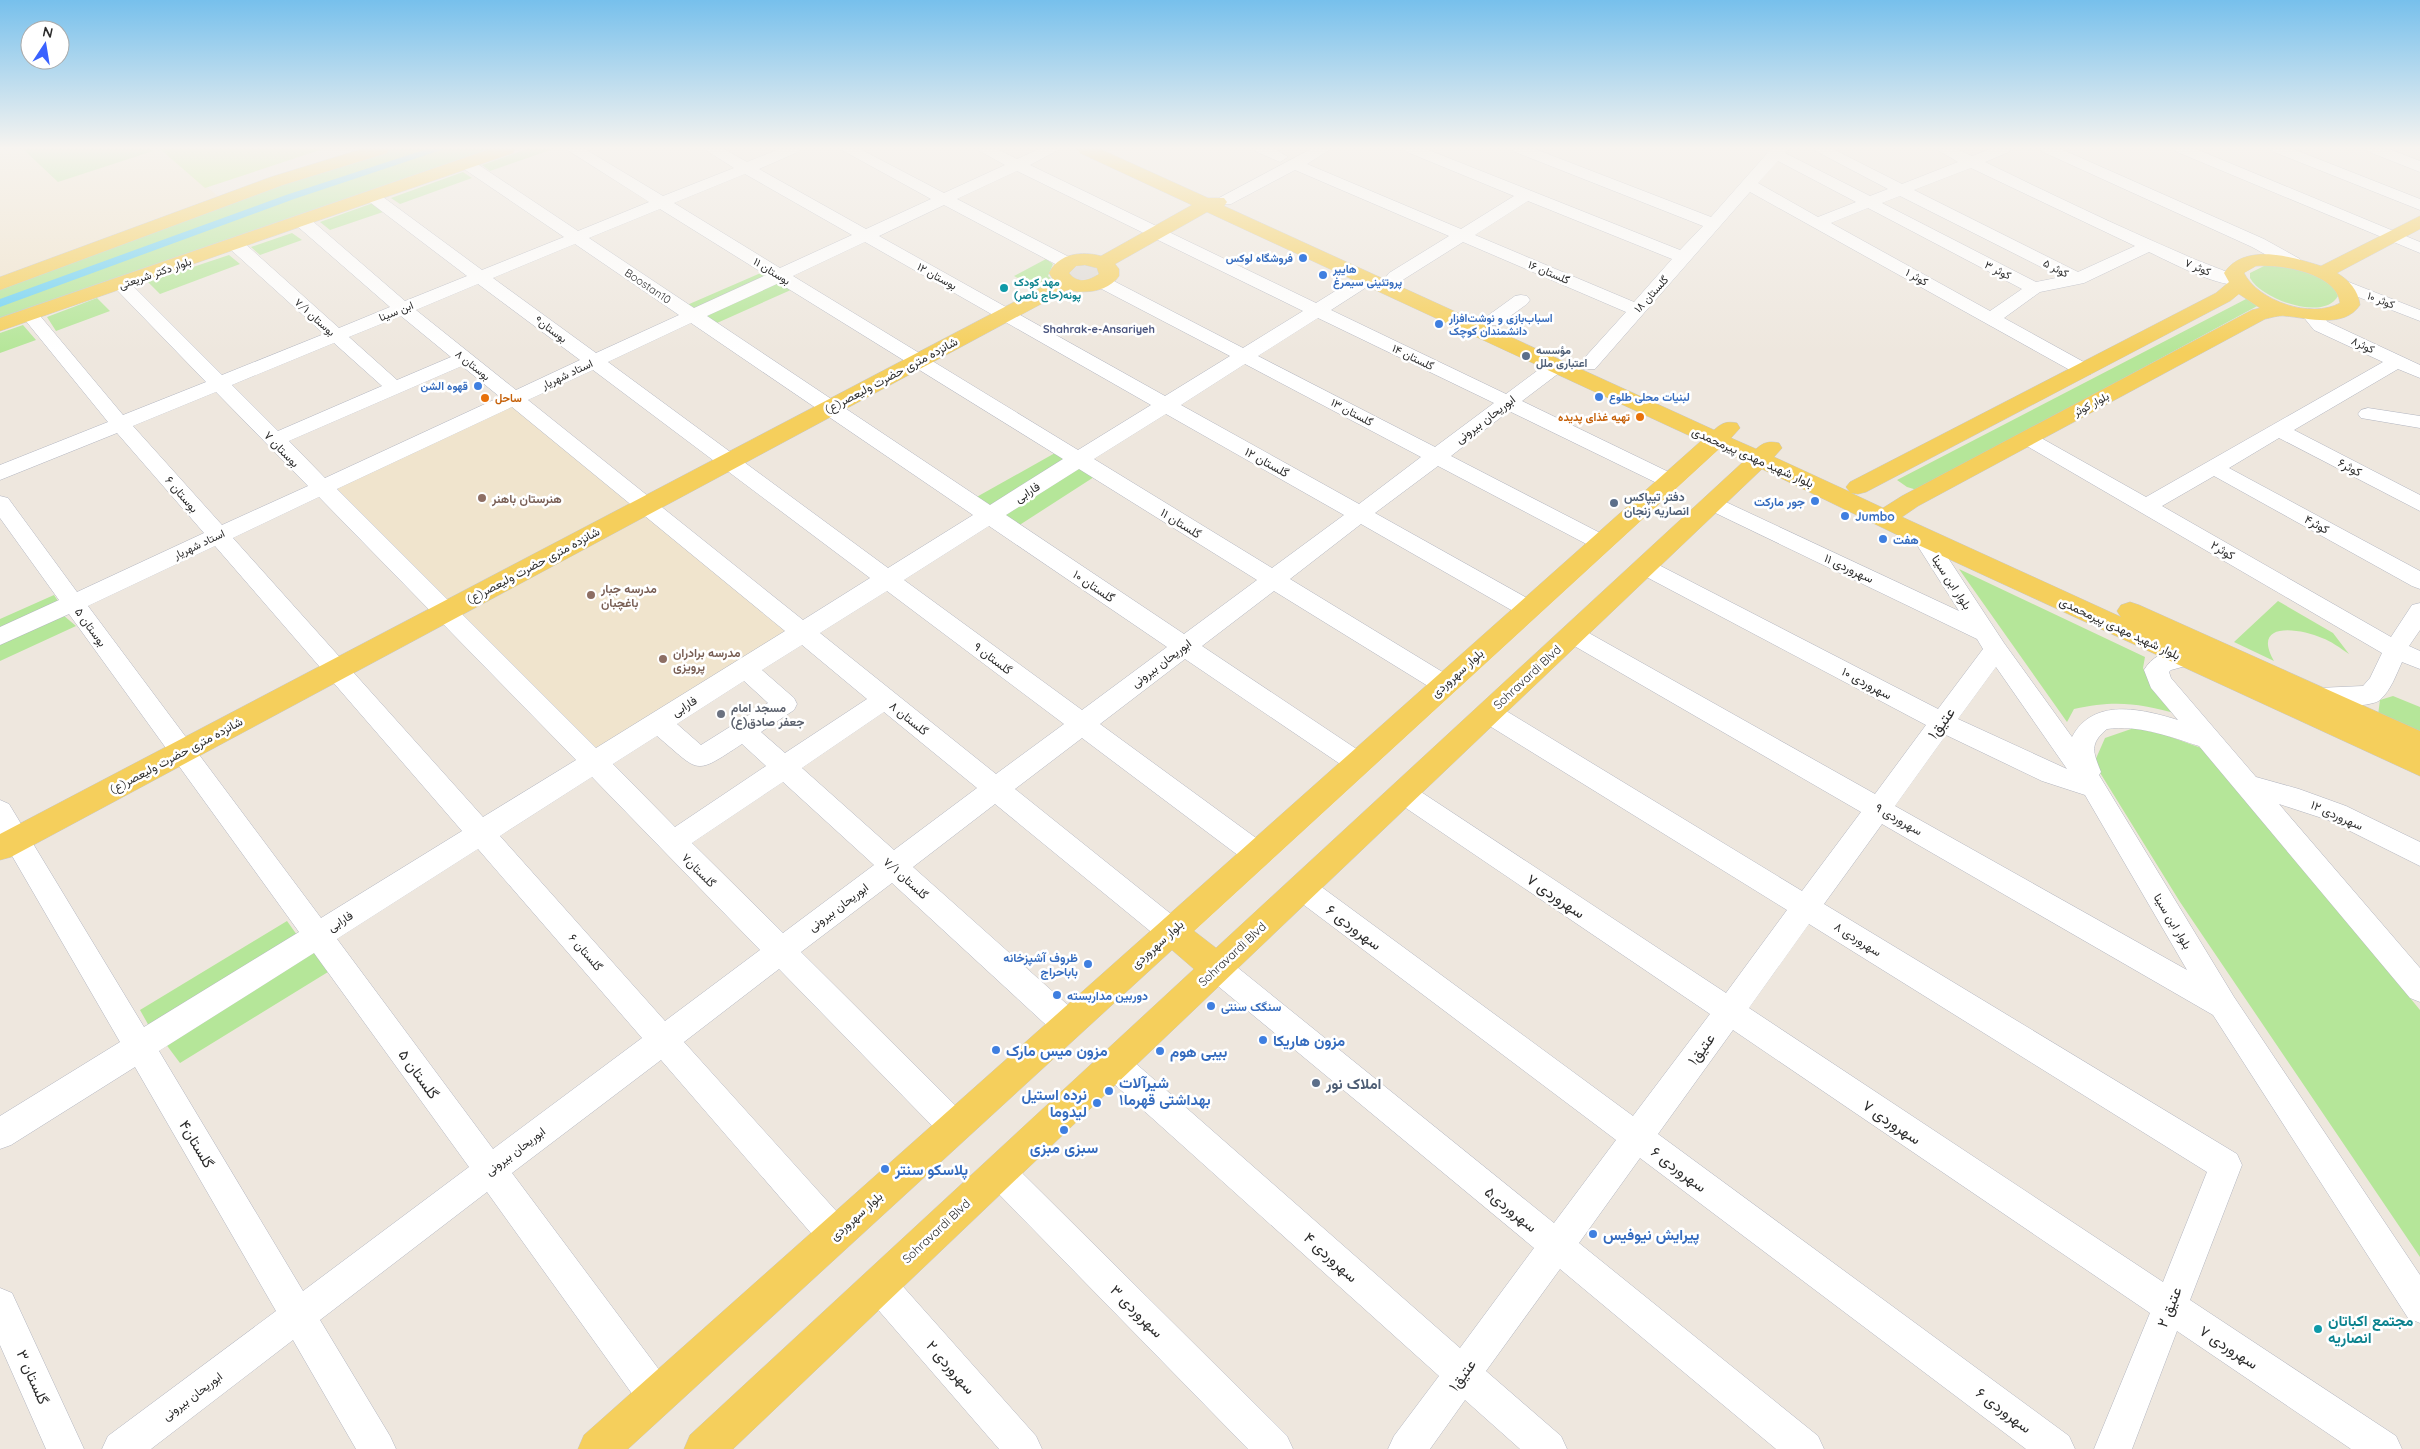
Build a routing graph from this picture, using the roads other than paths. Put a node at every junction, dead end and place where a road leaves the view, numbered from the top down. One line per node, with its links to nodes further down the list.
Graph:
1 (181, 217): 49 (main road)
2 (318, 217): 26 (main road, بلوار دکتر شریعتی)
3 (399, 217): 44 (street, بوستان۹)
4 (545, 217): 34 (street, Boostan10)
5 (628, 217): 34 (street, ابن سینا)
6 (683, 217): 43 (street, بوستان ۱۱)
7 (831, 217): 32 (street, بوستان ۱۲)
8 (906, 217): 32 (street, استاد شهریار)
9 (973, 217): 41 (street)
10 (1124, 217): 30 (street, گلستان ۱۴)
11 (1184, 217): 30 (main road)
12 (1246, 217): 46 (main road, بلوار شهید مهدی پیرمحمدی)
13 (1253, 217): 45 (main road, بلوار شهید مهدی پیرمحمدی)
14 (1422, 217): 31 (street, گلستان ۱۶)
15 (1492, 217): 31 (street)
16 (1581, 217): 38 (street)
17 (1695, 217): 29 (street)
18 (1721, 217): 29 (street, گلستان ۱۸)
19 (1806, 217): 28 (street, کوثر ۱)
20 (1834, 217): 28 (street)
21 (1894, 217): 52 (street, کوثر ۳)
22 (1953, 217): 47 (street, کوثر ۵)
23 (2087, 217): 36 (street, کوثر ۷)
24 (2199, 217): 39 (street)
25 (2345, 217): 33 (street)
26 (303, 222): 35 (main road, بلوار دکتر شریعتی); 54 (street, بوستان ۸)
27 (2420, 222): 33 (main road)
28 (1818, 223): 63 (street, کوثر ۱)
29 (1714, 224): 38 (street, گلستان ۱۸)
30 (1156, 232): 40 (main road); 56 (street, گلستان ۱۴)
31 (1463, 235): 45 (street); 57 (street, گلستان ۱۶)
32 (865, 236): 43 (street, استاد شهریار); 60 (street, بوستان ۱۲)
33 (2392, 236): 37 (street); 42 (main road)
34 (576, 238): 44 (street, ابن سینا); 61 (street, Boostan10)
35 (236, 245): 50 (main road, بلوار دکتر شریعتی); 66 (street, بوستان ۷/۱)
36 (2149, 246): 47 (street); 48 (street, کوثر ۷)
37 (2420, 248)
38 (1684, 258): 57 (street, گلستان ۱۸)
39 (2294, 263): 42 (main road); 48 (main road)
40 (1102, 272): 41 (main road); 41 (main road); 67 (street, گلستان ۱۳)
41 (1067, 273): 60 (main road, شانزده متری حضرت ولیعصر(ع))
42 (2322, 273): 51 (main road)
43 (779, 276): 61 (street, استاد شهریار); 70 (street, بوستان ۱۱)
44 (481, 277): 54 (street, ابن سینا); 69 (street, بوستان۹)
45 (1395, 277): 64 (main road, بلوار شهید مهدی پیرمحمدی)
46 (1367, 279): 56 (street, فارابی); 73 (main road, بلوار شهید مهدی پیرمحمدی)
47 (2078, 279): 52 (street)
48 (2237, 282): 55 (main road); 74 (main road)
49 (0, 284)
50 (121, 284): 59 (main road, بلوار دکتر شریعتی); 76 (street, بوستان ۷)
51 (2341, 284): 58 (main road); 62 (street, کوثر ۱۰)
52 (2034, 288): 63 (street)
53 (1521, 300): 64 (street)
54 (403, 308): 66 (street, ابن سینا); 68 (street, بوستان ۸)
55 (2284, 309): 58 (main road); 87 (main road, بلوار کوثر)
56 (1317, 310): 67 (street, فارابی); 79 (street, گلستان ۱۴)
57 (1636, 310): 72 (street, گلستان ۱۸)
58 (2310, 314): 71 (street, کوثر۸)
59 (30, 315): 65 (main road, بلوار دکتر شریعتی); 84 (street, بوستان ۶)
60 (1006, 315): 70 (main road, شانزده متری حضرت ولیعصر(ع)); 80 (street, گلستان ۱۲)
61 (692, 316): 69 (street, استاد شهریار); 81 (street, Boostan10)
62 (2420, 316)
63 (1992, 318): 74 (street, کوثر ۱)
64 (1492, 321): 72 (main road, بلوار شهید مهدی پیرمحمدی)
65 (0, 325)
66 (336, 336): 76 (street, ابن سینا); 77 (street, بوستان ۷/۱)
67 (1244, 356): 80 (street, فارابی); 89 (street, گلستان ۱۳)
68 (464, 358): 77 (street); 78 (street, بوستان ۸)
69 (594, 361): 78 (street, استاد شهریار); 93 (street, بوستان۹)
70 (918, 361): 81 (main road, شانزده متری حضرت ولیعصر(ع)); 91 (street, گلستان ۱۱)
71 (2398, 361): 75 (street, کوثر۸); 85 (street)
72 (1588, 365): 86 (main road, بلوار شهید مهدی پیرمحمدی)
73 (1556, 366): 79 (street, ابوریحان بیرونی); 86 (main road, بلوار شهید مهدی پیرمحمدی)
74 (2084, 370): 96 (main road)
75 (2420, 372)
76 (219, 384): 84 (street, ابن سینا); 88 (street, بوستان ۷)
77 (395, 388): 88 (street)
78 (514, 398): 99 (street, استاد شهریار); 104 (street, بوستان ۸)
79 (1507, 402): 89 (street, ابوریحان بیرونی); 97 (street, گلستان ۱۴)
80 (1166, 405): 91 (street, فارابی); 107 (street, گلستان ۱۲)
81 (830, 408): 93 (main road, شانزده متری حضرت ولیعصر(ع)); 108 (street, گلستان ۱۰)
82 (2368, 414): 83 (street)
83 (2420, 422)
84 (120, 424): 95 (street, ابن سینا); 109 (street, بوستان ۶)
85 (2281, 431): 94 (street); 103 (street, کوثر۶)
86 (1722, 434): 90 (main road, بلوار سهروردی); 92 (main road, بلوار شهید مهدی پیرمحمدی)
87 (2027, 438): 100 (main road, بلوار کوثر); 105 (street, کوثر۲)
88 (274, 440): 99 (street, بوستان ۷)
89 (1436, 456): 107 (street, ابوریحان بیرونی); 111 (street, گلستان ۱۳)
90 (1698, 456): 92 (main road); 97 (main road, بلوار سهروردی)
91 (1078, 460): 108 (street, فارابی); 114 (street, گلستان ۱۱)
92 (1757, 461): 98 (main road, بلوار شهید مهدی پیرمحمدی); 102 (main road, Sohravardi Blvd); 106 (main road, بلوار شهید مهدی پیرمحمدی)
93 (729, 462): 104 (main road, شانزده متری حضرت ولیعصر(ع)); 113 (street, گلستان ۹)
94 (2214, 468): 105 (street); 115 (street, کوثر۴)
95 (0, 473)
96 (1885, 473): 98 (main road); 100 (main road)
97 (1670, 481): 111 (main road, بلوار سهروردی)
98 (1858, 487): 106 (main road, بلوار شهید مهدی پیرمحمدی)
99 (321, 488): 109 (street, استاد شهریار); 119 (street, بوستان ۷)
100 (1924, 494): 106 (main road, بلوار کوثر)
101 (0, 502): 116 (street, بوستان ۵)
102 (1713, 503): 112 (main road, Sohravardi Blvd); 123 (street, سهروردی ١١)
103 (2420, 504)
104 (646, 505): 119 (main road, شانزده متری حضرت ولیعصر(ع)); 120 (street, گلستان ۸)
105 (2147, 506): 125 (street, کوثر۲)
106 (1893, 512): 110 (main road, بلوار شهید مهدی پیرمحمدی); 131 (main road, بلوار شهید مهدی پیرمحمدی)
107 (1359, 514): 114 (street, ابوریحان بیرونی); 117 (street, گلستان ۱۲)
108 (990, 515): 113 (street, فارابی); 124 (street, گلستان ۱۰)
109 (218, 536): 116 (street, استاد شهریار); 129 (street, بوستان ۶)
110 (1923, 537): 123 (street, بلوار ابن سینا); 126 (main road, بلوار شهید مهدی پیرمحمدی)
111 (1602, 543): 117 (main road, بلوار سهروردی)
112 (1645, 567): 121 (main road, Sohravardi Blvd); 135 (street, سهروردی ۱۰)
113 (887, 579): 120 (street, فارابی); 136 (street, گلستان ۹)
114 (1273, 579): 124 (street, ابوریحان بیرونی); 130 (street, گلستان ۱۱)
115 (2420, 581)
116 (73, 602): 122 (street, استاد شهریار); 140 (street, بوستان ۵)
117 (1528, 610): 130 (main road, بلوار سهروردی)
118 (2420, 610): 125 (street)
119 (444, 613): 129 (main road, شانزده متری حضرت ولیعصر(ع)); 141 (street, گلستان۷)
120 (802, 632): 128 (street, فارابی); 132 (street, گلستان ۸)
121 (1572, 634): 133 (main road, Sohravardi Blvd); 149 (street, سهروردی ۹)
122 (0, 636)
123 (1991, 641): 135 (street, عتیق۱); 146 (street, بلوار ابن سینا)
124 (1184, 646): 136 (street, ابوریحان بیرونی); 142 (street, گلستان ۱۰)
125 (2395, 650): 127 (street, کوثر۲); 131 (street)
126 (2185, 658): 138 (street); 143 (main road, بلوار شهید مهدی پیرمحمدی)
127 (2420, 660)
128 (745, 668): 134 (street, فارابی); 137 (street)
129 (336, 670): 140 (main road, شانزده متری حضرت ولیعصر(ع)); 151 (street, گلستان ۶)
130 (1444, 685): 142 (main road, بلوار سهروردی)
131 (2318, 697): 139 (main road, بلوار شهید مهدی پیرمحمدی)
132 (885, 699): 144 (street); 147 (street, گلستان ۸)
133 (1490, 712): 148 (main road, Sohravardi Blvd); 158 (street, سهروردی ۸)
134 (658, 722): 137 (street); 141 (street, فارابی)
135 (1942, 722): 146 (street, سهروردی ۱۰); 149 (street, عتیق۱)
136 (1081, 724): 147 (street, ابوریحان بیرونی); 154 (street, گلستان ۹)
137 (744, 730): 144 (street, گلستان ۷/۱)
138 (2211, 740): 145 (street); 146 (street)
139 (2420, 743)
140 (183, 751): 153 (main road, شانزده متری حضرت ولیعصر(ع)); 160 (street, گلستان ۵)
141 (593, 763): 151 (street, فارابی); 152 (street, گلستان۷)
142 (1358, 763): 154 (main road, بلوار سهروردی)
143 (2420, 765)
144 (785, 766): 152 (street); 156 (street, گلستان ۷/۱)
145 (2250, 786): 155 (street, سهروردی ۱۲); 163 (street)
146 (2094, 788): 164 (street, بلوار ابن سینا)
147 (996, 789): 156 (street, ابوریحان بیرونی); 159 (street, گلستان ۸)
148 (1403, 793): 157 (main road, Sohravardi Blvd); 165 (street, سهروردی ۷)
149 (1879, 807): 158 (street, عتیق۱); 164 (street, سهروردی ۹)
150 (0, 812): 153 (street, گلستان۴)
151 (481, 834): 160 (street, فارابی); 167 (street, گلستان ۶)
152 (672, 843): 161 (street, گلستان۷)
153 (8, 844): 168 (street, گلستان۴)
154 (1257, 854): 159 (main road, بلوار سهروردی)
155 (2420, 855)
156 (893, 866): 161 (street, ابوریحان بیرونی); 166 (street, گلستان ۷/۱)
157 (1302, 888): 162 (main road, Sohravardi Blvd); 172 (street, سهروردی ۶)
158 (1806, 907): 165 (street, عتیق۱); 173 (street, سهروردی ۸)
159 (1171, 931): 162 (main road); 166 (main road, بلوار سهروردی)
160 (318, 935): 168 (street, فارابی); 174 (street, گلستان ۵)
161 (780, 951): 167 (street, ابوریحان بیرونی); 170 (street, گلستان۷)
162 (1217, 968): 169 (main road, Sohravardi Blvd); 177 (street, سهروردی۵)
163 (2420, 989)
164 (2224, 1006): 180 (street, بلوار ابن سینا)
165 (1728, 1012): 172 (street, عتیق۱); 181 (street, سهروردی ۷)
166 (1068, 1025): 170 (main road, بلوار سهروردی)
167 (663, 1040): 174 (street, ابوریحان بیرونی); 176 (street, گلستان ۶)
168 (139, 1047): 171 (street, فارابی); 182 (street, گلستان۴)
169 (1114, 1064): 175 (main road, Sohravardi Blvd); 183 (street, سهروردی ۴)
170 (954, 1127): 176 (main road, بلوار سهروردی)
171 (0, 1134)
172 (1636, 1137): 177 (street, عتیق۱); 195 (street, سهروردی ۶)
173 (2226, 1165): 181 (street, عتیق ۲)
174 (490, 1170): 182 (street, ابوریحان بیرونی); 184 (street, گلستان ۵)
175 (999, 1172): 178 (main road, Sohravardi Blvd); 191 (street, سهروردی ۳)
176 (835, 1235): 184 (main road, بلوار سهروردی)
177 (1556, 1246): 183 (street, عتیق۱); 194 (street, سهروردی۵)
178 (879, 1285): 189 (main road, Sohravardi Blvd); 190 (street, سهروردی ۲)
179 (0, 1305): 185 (street, گلستان ۳)
180 (2420, 1306)
181 (2169, 1308): 196 (street, عتیق ۲); 197 (street, سهروردی ۷)
182 (298, 1315): 186 (street, ابوریحان بیرونی); 187 (street, گلستان۴)
183 (1463, 1373): 192 (street, عتیق۱); 193 (street, سهروردی ۴)
184 (656, 1396): 188 (main road, بلوار سهروردی)
185 (65, 1449)
186 (121, 1449)
187 (377, 1449)
188 (598, 1449)
189 (704, 1449)
190 (1023, 1449)
191 (1274, 1449)
192 (1407, 1449)
193 (1548, 1449)
194 (1804, 1449)
195 (2056, 1449)
196 (2113, 1449)
197 (2383, 1449)

